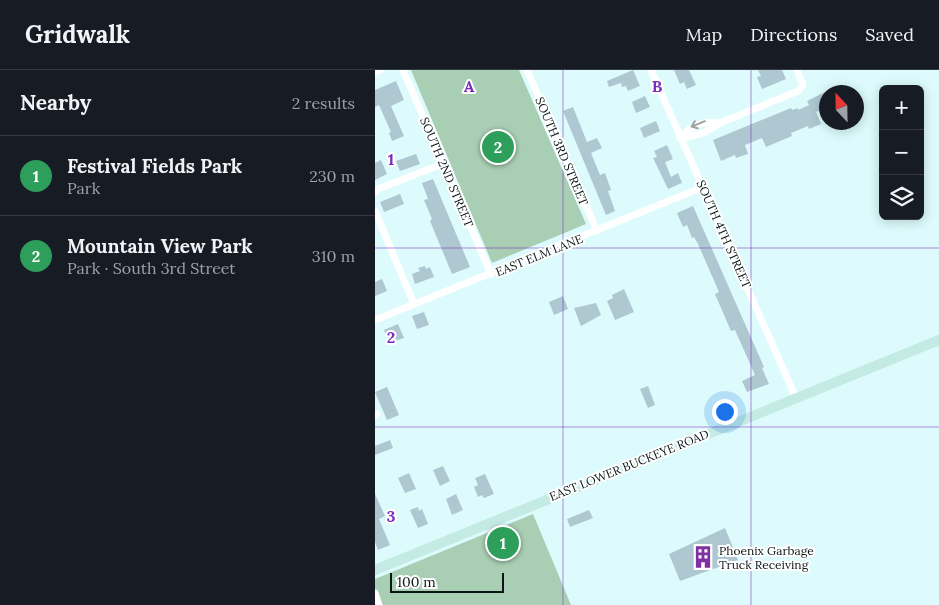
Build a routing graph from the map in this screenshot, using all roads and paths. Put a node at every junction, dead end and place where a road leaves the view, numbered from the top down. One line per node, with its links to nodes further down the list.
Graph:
1 (380, 70): 6 (street)
2 (403, 70): 8 (street, SOUTH 2ND STREET)
3 (527, 70): 12 (street, SOUTH 3RD STREET)
4 (651, 70): 7 (street, SOUTH 4TH STREET)
5 (797, 70): 7 (street)
6 (375, 72)
7 (681, 138): 9 (street, SOUTH 4TH STREET)
8 (442, 164): 10 (street); 13 (street, SOUTH 2ND STREET)
9 (703, 188): 12 (street, EAST ELM LANE); 17 (street, SOUTH 4TH STREET)
10 (375, 192)
11 (375, 211): 14 (street)
12 (597, 231): 13 (street, EAST ELM LANE)
13 (491, 274): 14 (street, EAST ELM LANE)
14 (414, 304): 15 (street, EAST ELM LANE)
15 (375, 320)
16 (939, 340): 17 (main road, EAST LOWER BUCKEYE ROAD)
17 (796, 398): 18 (main road, EAST LOWER BUCKEYE ROAD)
18 (375, 570)
19 (375, 593): 20 (street)
20 (379, 605)

